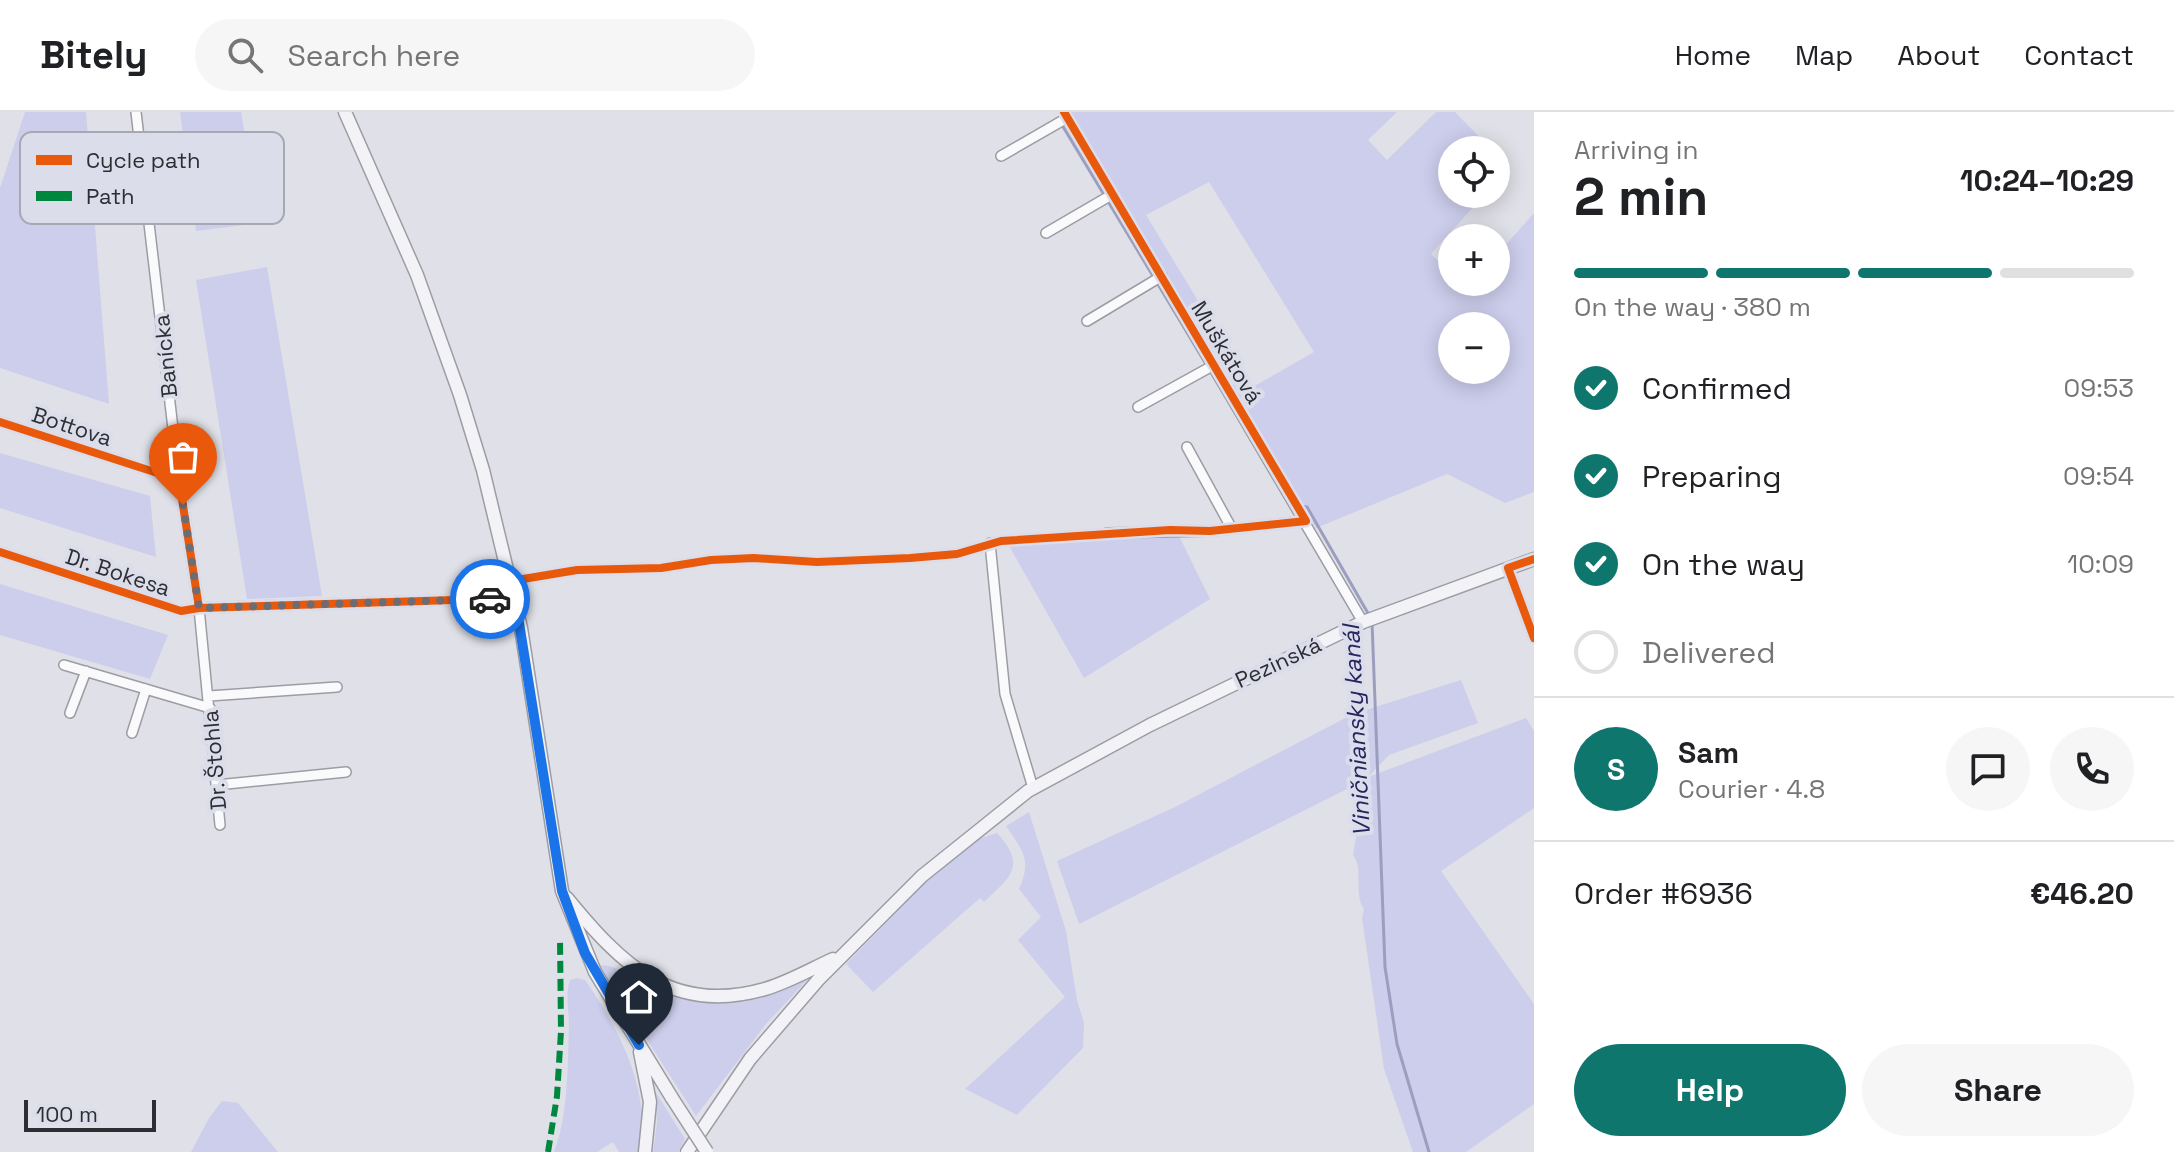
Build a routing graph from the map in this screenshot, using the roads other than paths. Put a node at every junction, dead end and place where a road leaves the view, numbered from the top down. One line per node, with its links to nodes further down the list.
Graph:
1 (136, 112): 3 (street, Banícka)
2 (345, 112): 22 (main road)
3 (138, 132)
4 (1001, 156): 5 (street, Muškátová)
5 (1113, 194): 7 (street); 8 (street, Muškátová)
6 (149, 224): 14 (street, Banícka)
7 (1046, 233)
8 (1162, 276): 9 (street); 10 (street, Muškátová)
9 (1087, 321)
10 (1214, 365): 11 (street, Muškátová); 15 (street, Muškátová)
11 (1138, 407)
12 (0, 422): 14 (street, Bottova)
13 (1187, 447): 16 (street)
14 (179, 480): 23 (street, Banícka)
15 (1306, 521): 16 (street); 24 (street, Muškátová)
16 (1232, 529): 17 (street)
17 (1107, 533)
18 (990, 543): 36 (street)
19 (0, 552): 23 (street, Dr. Bokesa)
20 (1534, 559): 21 (main road, Pezinská)
21 (1508, 568): 24 (main road, Pezinská); 25 (street)
22 (515, 598): 23 (street, Dr. Bokesa); 38 (main road)
23 (199, 608): 30 (street, Banícka)
24 (1369, 620): 36 (main road, Pezinská)
25 (1534, 638)
26 (64, 665): 27 (street)
27 (86, 671): 29 (street); 32 (street)
28 (337, 687): 30 (street)
29 (146, 689): 31 (street); 33 (street)
30 (209, 696): 31 (street, Dr. Štohla)
31 (210, 708): 35 (street, Dr. Štohla)
32 (70, 713)
33 (132, 733)
34 (346, 772): 35 (street)
35 (217, 785): 37 (street, Dr. Štohla)
36 (1033, 788): 39 (main road, Pezinská)
37 (220, 825)
38 (562, 891): 39 (main road); 40 (main road)
39 (844, 954): 42 (main road, Pezinská)
40 (639, 1045): 41 (main road); 43 (main road, bridge)
41 (645, 1152)
42 (687, 1152)
43 (707, 1152)

